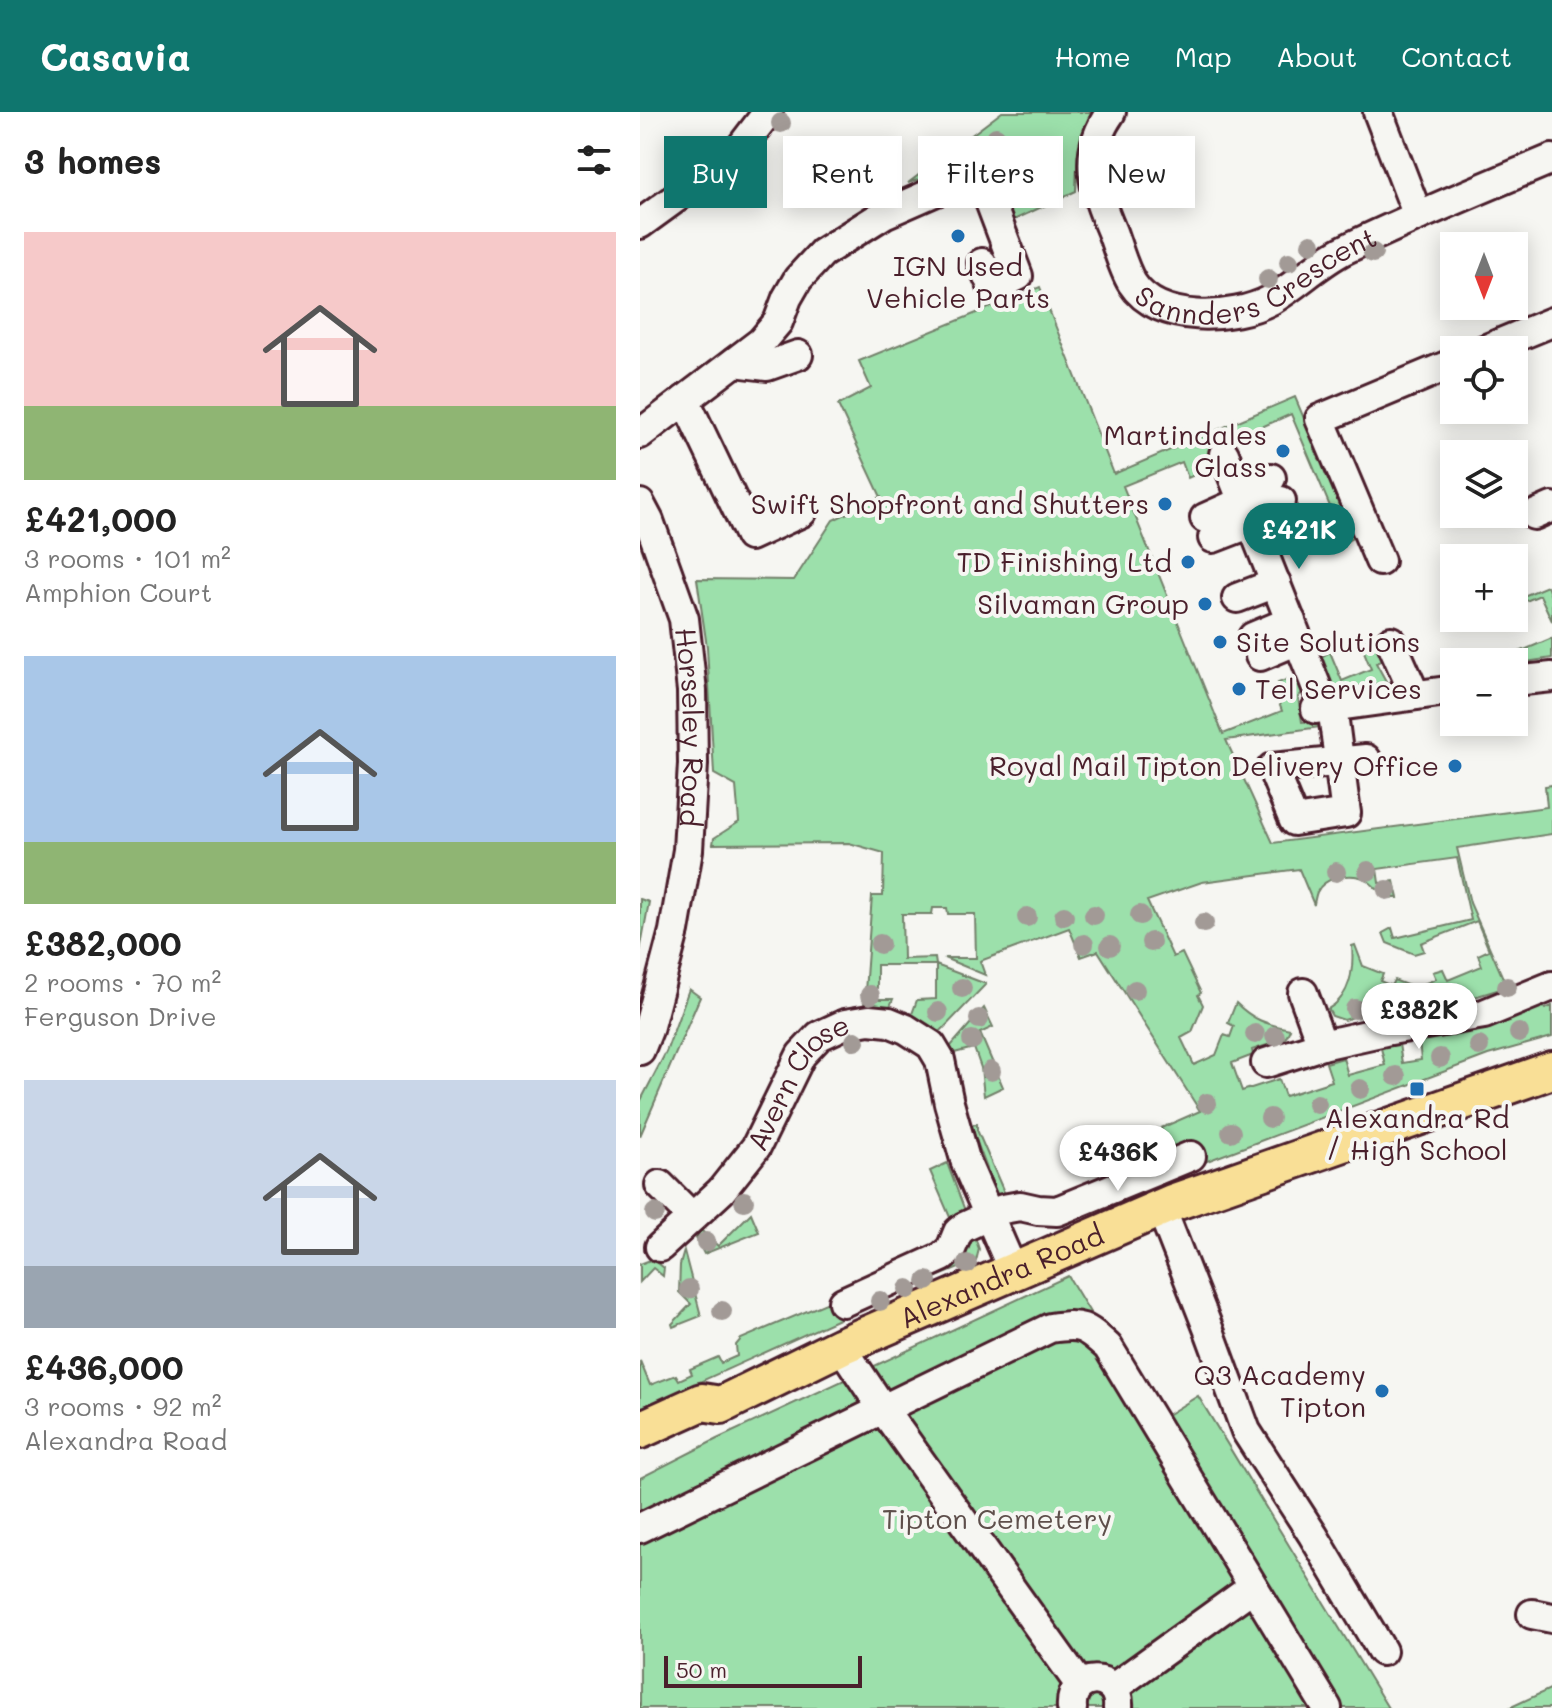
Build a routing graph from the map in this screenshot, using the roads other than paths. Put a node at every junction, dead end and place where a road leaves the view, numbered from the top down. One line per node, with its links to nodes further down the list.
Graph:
1 (768, 112): 6 (street)
2 (1111, 112): 5 (street, Sannders Crescent)
3 (1378, 112): 5 (street)
4 (1552, 159): 5 (street, Sannders Crescent)
5 (1418, 216)
6 (640, 224)
7 (982, 263): 11 (street)
8 (1552, 322): 9 (street)
9 (1518, 336)
10 (798, 355): 11 (street)
11 (735, 362): 13 (street)
12 (1440, 369): 22 (street)
13 (685, 400): 14 (street); 19 (street)
14 (640, 434)
15 (1224, 454): 18 (street)
16 (1276, 489): 18 (street)
17 (640, 504): 21 (street, Horseley Road)
18 (1246, 508): 20 (street); 23 (street)
19 (802, 512)
20 (1209, 528)
21 (649, 548): 37 (street, Horseley Road)
22 (1380, 561)
23 (1276, 583): 24 (street); 25 (street)
24 (1237, 598)
25 (1295, 631): 27 (street); 32 (street)
26 (1391, 641): 31 (street)
27 (1257, 646)
28 (1552, 677): 29 (street)
29 (1528, 680)
30 (1440, 692): 31 (street)
31 (1415, 695): 32 (street)
32 (1321, 708): 33 (street)
33 (1353, 760)
34 (1552, 986): 36 (street)
35 (1303, 993): 36 (street)
36 (1322, 1045): 38 (street)
37 (640, 1050)
38 (1266, 1063)
39 (1552, 1070): 42 (main road, Alexandra Road)
40 (1191, 1156): 43 (street)
41 (660, 1185): 44 (street)
42 (1161, 1208): 46 (main road, Alexandra Road); 55 (street)
43 (989, 1216): 44 (street, Avern Close); 46 (street, Avern Close); 47 (street)
44 (692, 1217): 45 (street, Avern Close)
45 (660, 1247)
46 (1014, 1273): 48 (main road, Alexandra Road)
47 (843, 1302)
48 (841, 1346): 49 (main road, Alexandra Road); 50 (street)
49 (721, 1405): 51 (main road, Alexandra Road); 52 (main road)
50 (883, 1409): 53 (street); 54 (street); 56 (street)
51 (640, 1430)
52 (640, 1457)
53 (640, 1528)
54 (1253, 1587): 57 (street); 58 (street)
55 (1382, 1651)
56 (1076, 1696): 57 (street)
57 (1115, 1698)
58 (1327, 1708)

